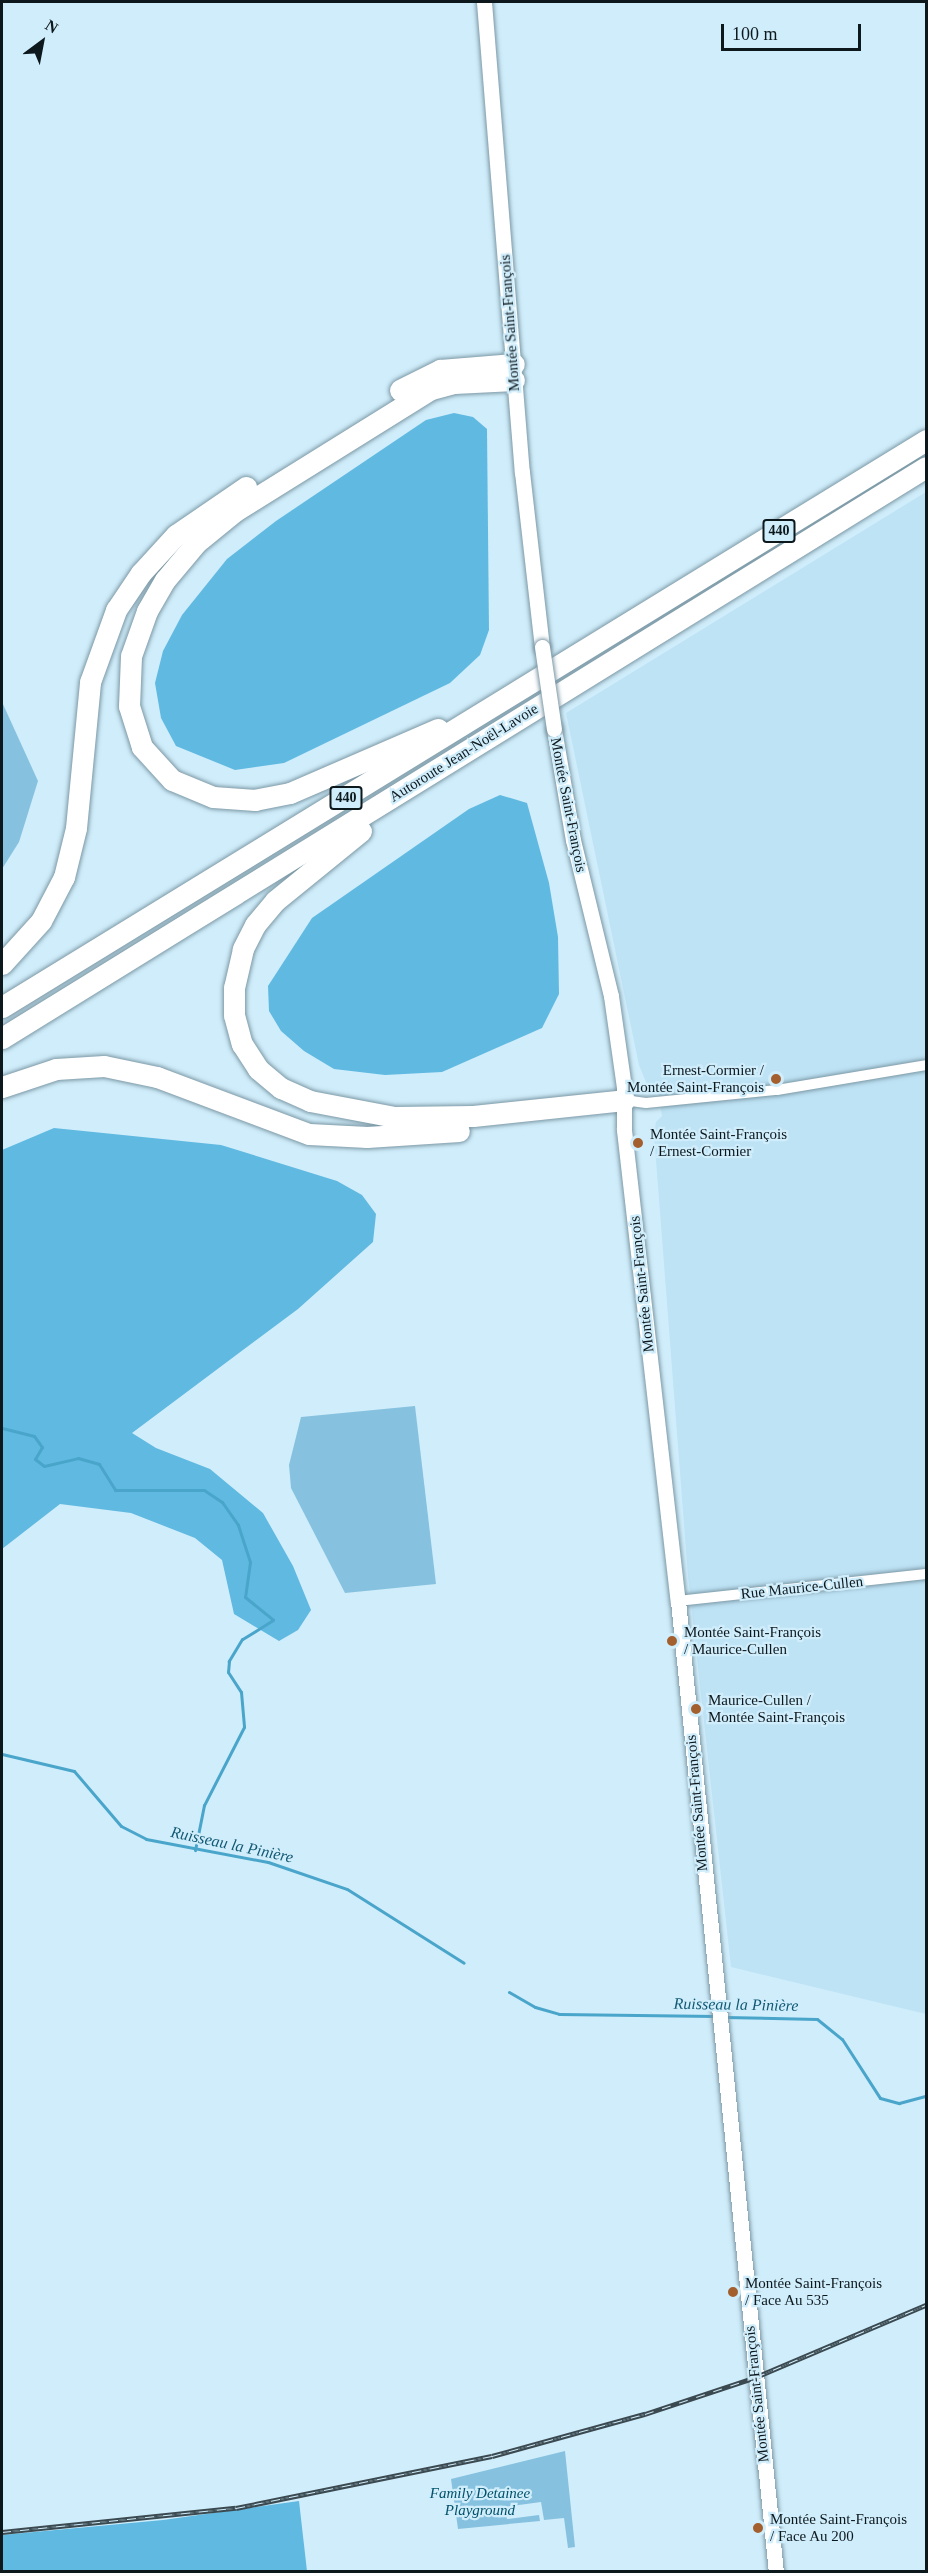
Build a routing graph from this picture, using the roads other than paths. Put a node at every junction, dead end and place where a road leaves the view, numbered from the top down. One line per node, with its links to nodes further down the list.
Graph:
1 (484, 2): 2 (street, Montée Saint-François)
2 (514, 372): 5 (highway); 8 (highway); 14 (street, Montée Saint-François, bridge)
3 (927, 440): 5 (highway, Autoroute Jean-Noël-Lavoie / 440)
4 (927, 467): 6 (highway, Autoroute Jean-Noël-Lavoie / 440)
5 (510, 697): 9 (highway, Autoroute Jean-Noël-Lavoie / 440)
6 (453, 759): 7 (highway, Autoroute Jean-Noël-Lavoie / 440); 14 (highway)
7 (134, 957): 10 (highway, Autoroute Jean-Noël-Lavoie / 440); 11 (highway)
8 (2, 964)
9 (4, 1005)
10 (2, 1038)
11 (2, 1048)
12 (927, 1065): 14 (street)
13 (2, 1087): 14 (highway)
14 (624, 1107): 16 (street, Montée Saint-François)
15 (927, 1574): 16 (street, Rue Maurice-Cullen)
16 (678, 1601): 17 (street, Montée Saint-François)
17 (776, 2571)

